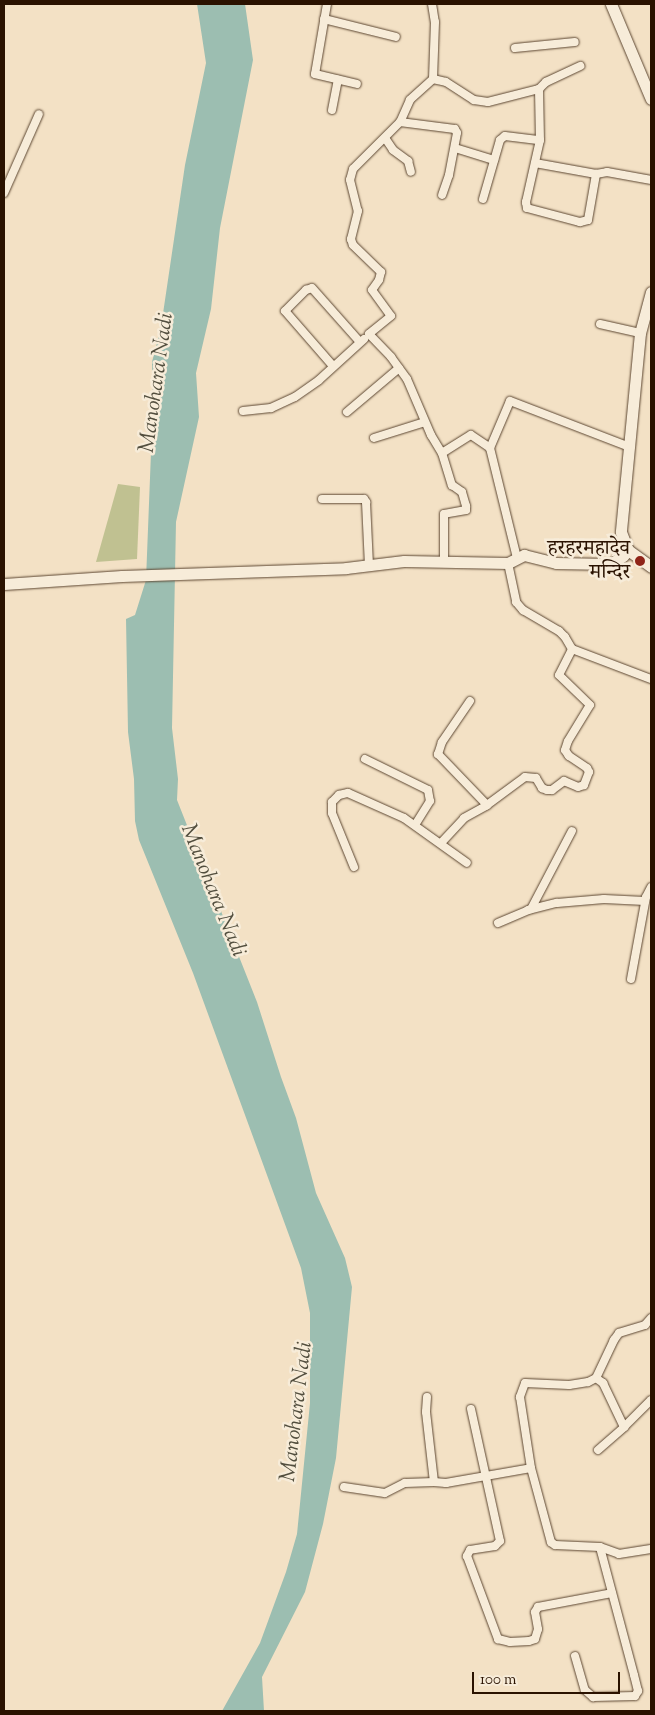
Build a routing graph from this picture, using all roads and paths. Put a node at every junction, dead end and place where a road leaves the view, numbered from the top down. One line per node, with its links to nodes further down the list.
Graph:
1 (327, 4): 4 (street)
2 (432, 4): 9 (street)
3 (611, 4): 13 (street)
4 (324, 19): 5 (street); 10 (street)
5 (396, 37)
6 (575, 42): 7 (street)
7 (515, 48)
8 (580, 66): 12 (street)
9 (433, 79): 12 (street); 16 (street)
10 (338, 80): 11 (street); 14 (street)
11 (358, 84)
12 (540, 89): 18 (street)
13 (651, 98)
14 (332, 110)
15 (39, 114): 25 (street)
16 (400, 122): 17 (street); 19 (street)
17 (385, 138): 22 (street); 30 (street)
18 (540, 140): 20 (street); 21 (street)
19 (455, 148): 20 (street); 26 (street)
20 (494, 160): 27 (street)
21 (535, 163): 23 (street); 23 (street)
22 (411, 172)
23 (596, 174): 24 (street)
24 (651, 180)
25 (4, 193)
26 (442, 195)
27 (483, 199)
28 (651, 292): 31 (street)
29 (600, 324): 31 (street)
30 (369, 334): 32 (street); 34 (street)
31 (640, 334): 39 (street)
32 (360, 342): 33 (street); 33 (street)
33 (333, 366): 35 (street)
34 (399, 368): 36 (street); 37 (street)
35 (243, 412)
36 (348, 412)
37 (425, 422): 38 (street); 41 (street)
38 (374, 438)
39 (630, 447): 40 (street); 43 (street)
40 (490, 448): 41 (street); 44 (street)
41 (442, 453): 45 (street)
42 (322, 499): 47 (street)
43 (628, 550): 44 (street); 46 (street)
44 (512, 561): 45 (street); 49 (street)
45 (444, 562): 47 (street)
46 (649, 562)
47 (369, 565): 48 (street)
48 (4, 584)
49 (572, 649): 50 (street); 53 (street)
50 (651, 679)
51 (470, 701): 53 (street)
52 (365, 759): 54 (street)
53 (487, 805): 56 (street)
54 (415, 825): 56 (street); 58 (street)
55 (572, 831): 61 (street)
56 (441, 843): 57 (street)
57 (467, 863)
58 (354, 867)
59 (651, 888): 60 (street)
60 (645, 901): 61 (street); 63 (street)
61 (532, 909): 62 (street)
62 (498, 924)
63 (631, 979)
64 (651, 1318): 65 (street)
65 (596, 1378): 69 (street); 71 (street)
66 (427, 1397): 73 (street)
67 (651, 1400): 69 (street)
68 (471, 1409): 72 (street)
69 (624, 1427): 70 (street)
70 (598, 1450)
71 (531, 1468): 72 (street); 75 (street)
72 (486, 1476): 73 (street); 77 (street)
73 (434, 1482): 74 (street)
74 (344, 1487)
75 (600, 1547): 76 (street); 77 (street)
76 (651, 1548)
77 (612, 1593): 78 (street)
78 (574, 1656)

